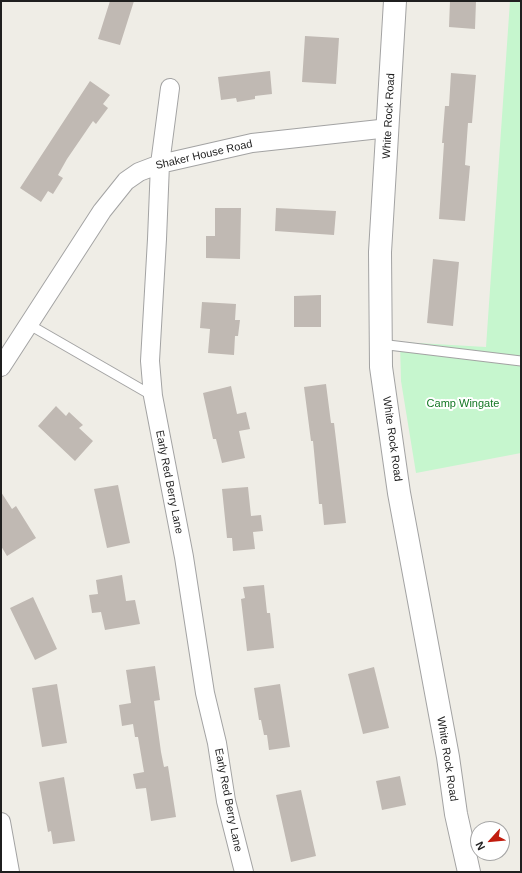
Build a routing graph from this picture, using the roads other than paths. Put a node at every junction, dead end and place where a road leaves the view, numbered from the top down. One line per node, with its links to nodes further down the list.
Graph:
1 (395, 1): 3 (street, White Rock Road)
2 (170, 88): 4 (street, Early Red Berry Lane)
3 (389, 128): 4 (street, Shaker House Road); 6 (street, White Rock Road)
4 (160, 164): 5 (street, Shaker House Road); 9 (street, Early Red Berry Lane)
5 (28, 324): 8 (street, Shaker House Road); 9 (lane)
6 (380, 344): 7 (lane); 13 (street, White Rock Road)
7 (521, 361)
8 (1, 367)
9 (153, 396): 12 (street, Early Red Berry Lane)
10 (1, 822): 11 (street)
11 (10, 872)
12 (244, 872)
13 (469, 872)

